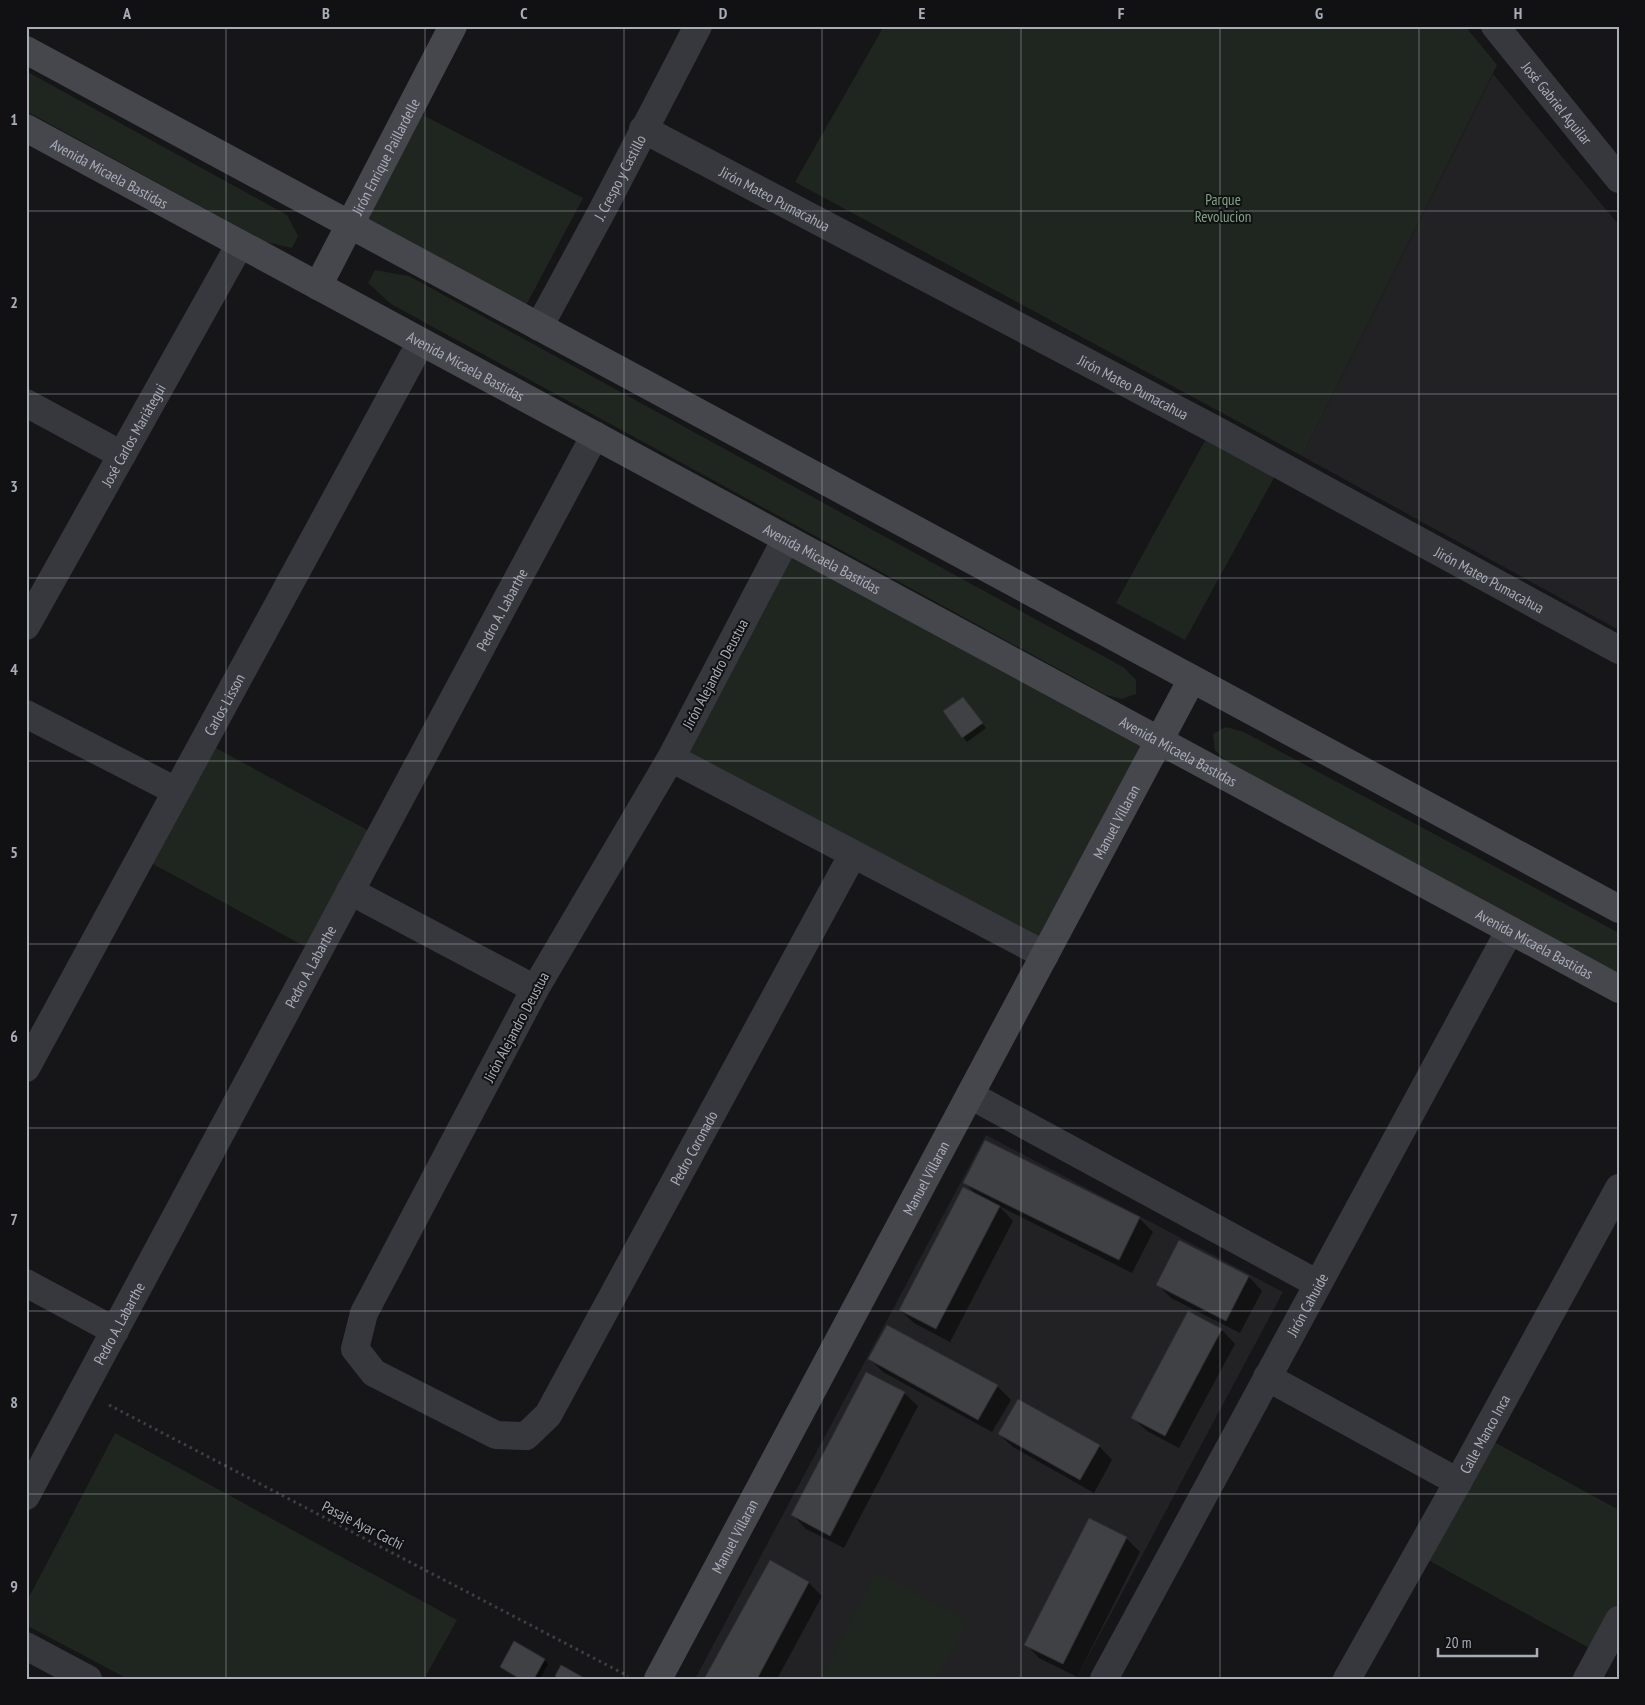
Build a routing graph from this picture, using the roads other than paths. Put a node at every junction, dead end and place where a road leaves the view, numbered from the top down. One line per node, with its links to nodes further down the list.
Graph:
1 (454, 26): 8 (main road, Jirón Enrique Paillardelle)
2 (698, 26): 6 (street, J. Crespo y Castillo)
3 (1495, 26): 7 (street, José Gabriel Aguilar)
4 (26, 50): 8 (main road)
5 (26, 128): 9 (main road, Avenida Micaela Bastidas)
6 (644, 129): 11 (street, J. Crespo y Castillo); 18 (street, Jirón Mateo Pumacahua)
7 (1619, 179)
8 (350, 225): 10 (main road, Jirón Enrique Paillardelle); 11 (main road)
9 (240, 244): 10 (main road, Avenida Micaela Bastidas); 15 (street, José Carlos Mariátegui)
10 (318, 286): 12 (main road, Avenida Micaela Bastidas)
11 (539, 327): 19 (main road)
12 (421, 342): 14 (main road, Avenida Micaela Bastidas); 23 (street, Carlos Lisson)
13 (26, 403): 15 (street)
14 (595, 435): 16 (main road, Avenida Micaela Bastidas); 25 (street, Pedro A. Labarthe)
15 (122, 455): 17 (street, José Carlos Mariátegui)
16 (786, 539): 21 (main road, Avenida Micaela Bastidas); 22 (street, Jirón Alejandro Deustua)
17 (26, 626)
18 (1619, 650)
19 (1192, 679): 21 (main road, Manuel Villaran); 26 (main road)
20 (26, 714): 23 (street)
21 (1160, 740): 27 (main road, Avenida Micaela Bastidas); 28 (main road, Manuel Villaran)
22 (672, 758): 24 (street); 30 (street, Jirón Alejandro Deustua)
23 (176, 791): 31 (street, Carlos Lisson)
24 (853, 854): 28 (street); 38 (street, Pedro Coronado)
25 (350, 891): 30 (street); 36 (street, Pedro A. Labarthe)
26 (1619, 909)
27 (1510, 930): 29 (main road, Avenida Micaela Bastidas); 35 (street, Jirón Cahuide)
28 (1045, 955): 32 (main road, Manuel Villaran)
29 (1619, 988)
30 (535, 989): 38 (street, Jirón Alejandro Deustua)
31 (26, 1068)
32 (970, 1095): 35 (street); 44 (main road, Manuel Villaran)
33 (1619, 1188): 39 (street, Calle Manco Inca)
34 (26, 1283): 36 (street)
35 (1318, 1284): 37 (street, Jirón Cahuide)
36 (115, 1331): 40 (street, Pedro A. Labarthe)
37 (1267, 1377): 39 (street); 45 (street, Jirón Cahuide)
38 (526, 1436)
39 (1458, 1482): 46 (street, Calle Manco Inca)
40 (26, 1496)
41 (1619, 1620): 47 (street)
42 (26, 1646): 43 (street)
43 (88, 1679)
44 (658, 1679)
45 (1104, 1679)
46 (1347, 1679)
47 (1587, 1679)

